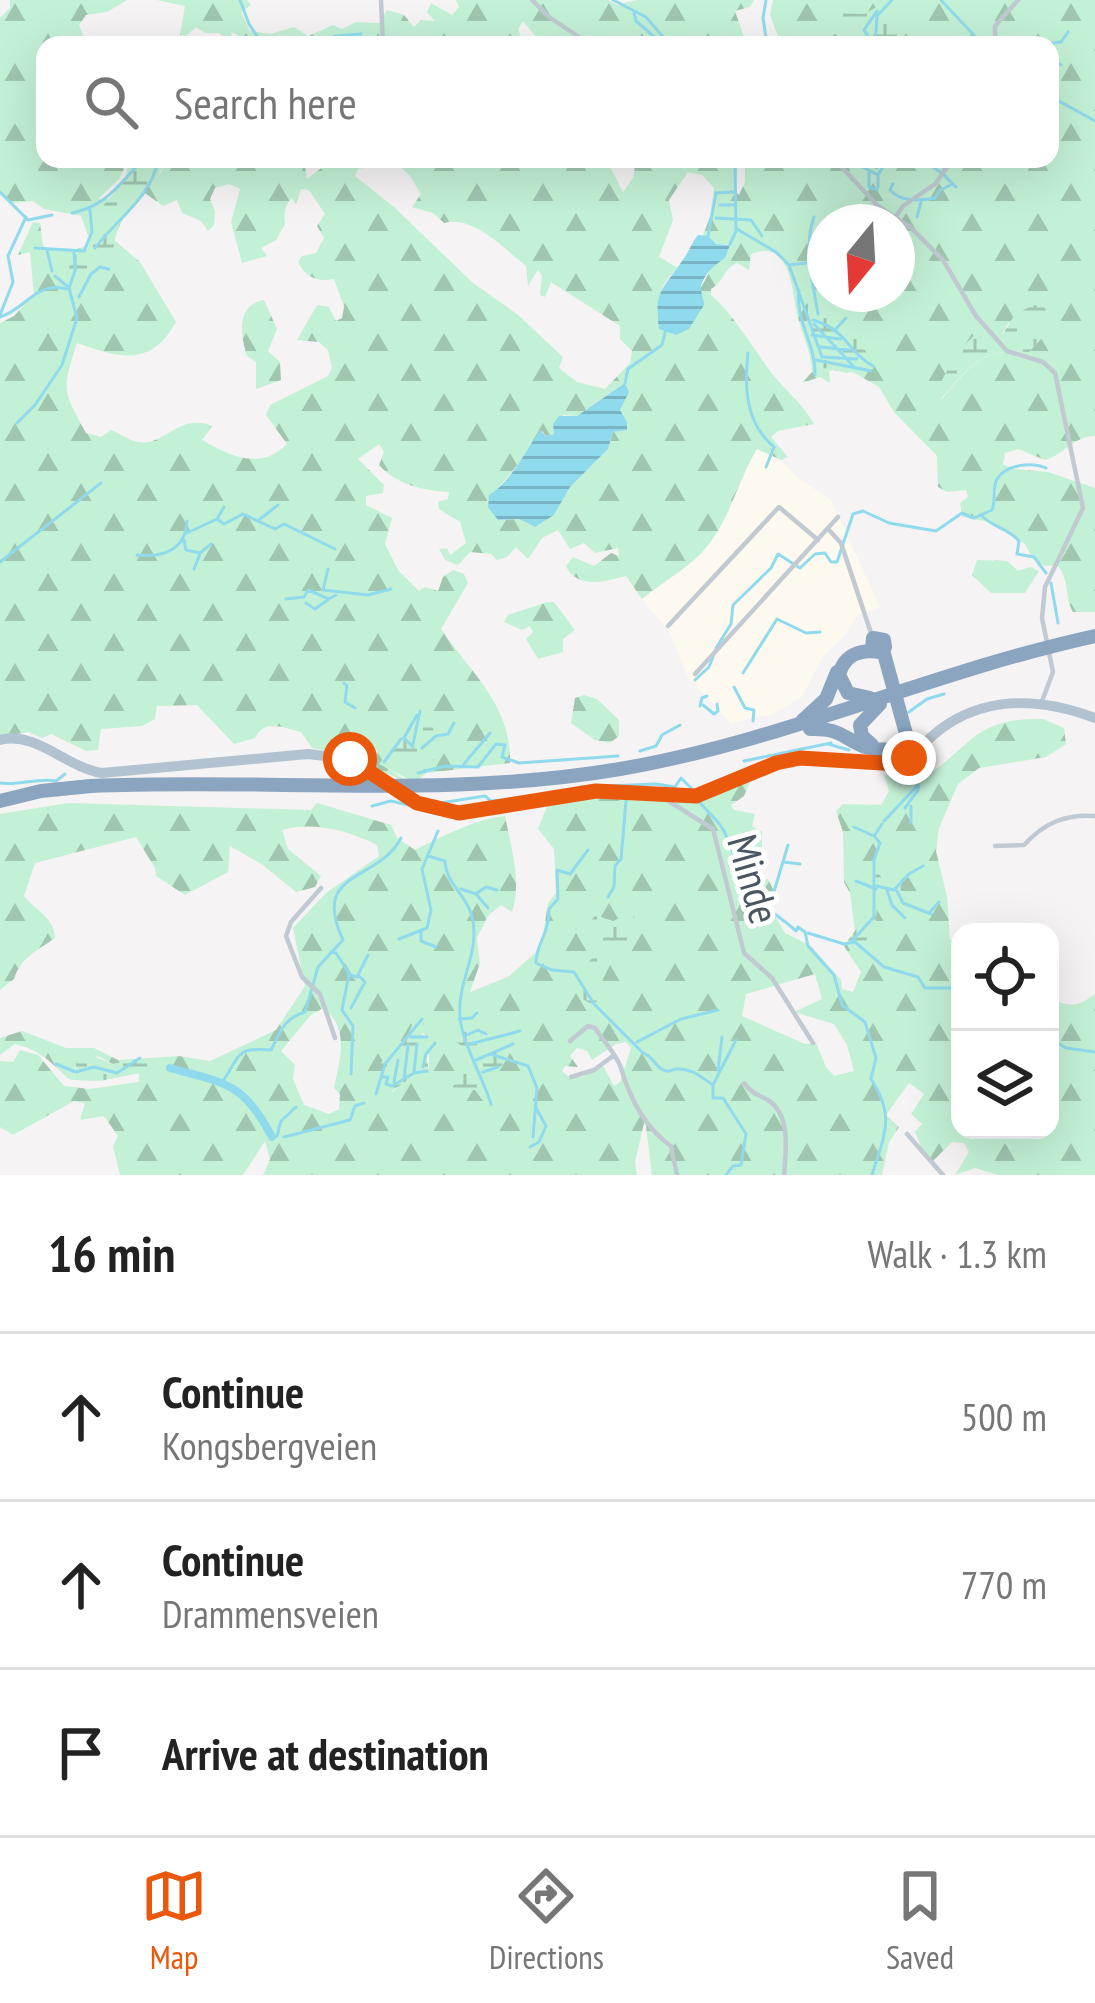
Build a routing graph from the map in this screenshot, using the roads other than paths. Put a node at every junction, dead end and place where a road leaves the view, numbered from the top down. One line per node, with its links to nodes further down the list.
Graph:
1 (381, 0): 4 (street)
2 (532, 0): 5 (street)
3 (1018, 0): 6 (street)
4 (383, 36)
5 (578, 36)
6 (995, 36)
7 (842, 168): 9 (street)
8 (947, 168): 10 (street)
9 (876, 204)
10 (906, 204)
11 (915, 235): 20 (street)
12 (838, 517): 13 (street)
13 (828, 529): 14 (street); 17 (street)
14 (818, 540): 15 (street); 18 (street)
15 (668, 626)
16 (1095, 640): 19 (highway)
17 (876, 645): 19 (highway); 23 (highway); 25 (highway)
18 (694, 674)
19 (893, 697): 22 (highway); 23 (highway); 25 (highway)
20 (1042, 702): 21 (main road); 25 (main road)
21 (1095, 718)
22 (807, 729): 25 (highway); 26 (highway)
23 (788, 730): 26 (highway)
24 (0, 740): 27 (main road)
25 (912, 745): 27 (main road)
26 (432, 790): 28 (highway)
27 (667, 798): 34 (street, Minde)
28 (0, 803)
29 (1095, 816): 30 (street)
30 (995, 846)
31 (322, 888): 32 (street)
32 (335, 1038)
33 (571, 1041): 35 (street)
34 (813, 1043)
35 (613, 1056): 36 (street); 39 (street)
36 (571, 1077)
37 (744, 1083): 40 (street)
38 (907, 1134): 41 (street)
39 (677, 1175)
40 (784, 1175)
41 (943, 1175)

